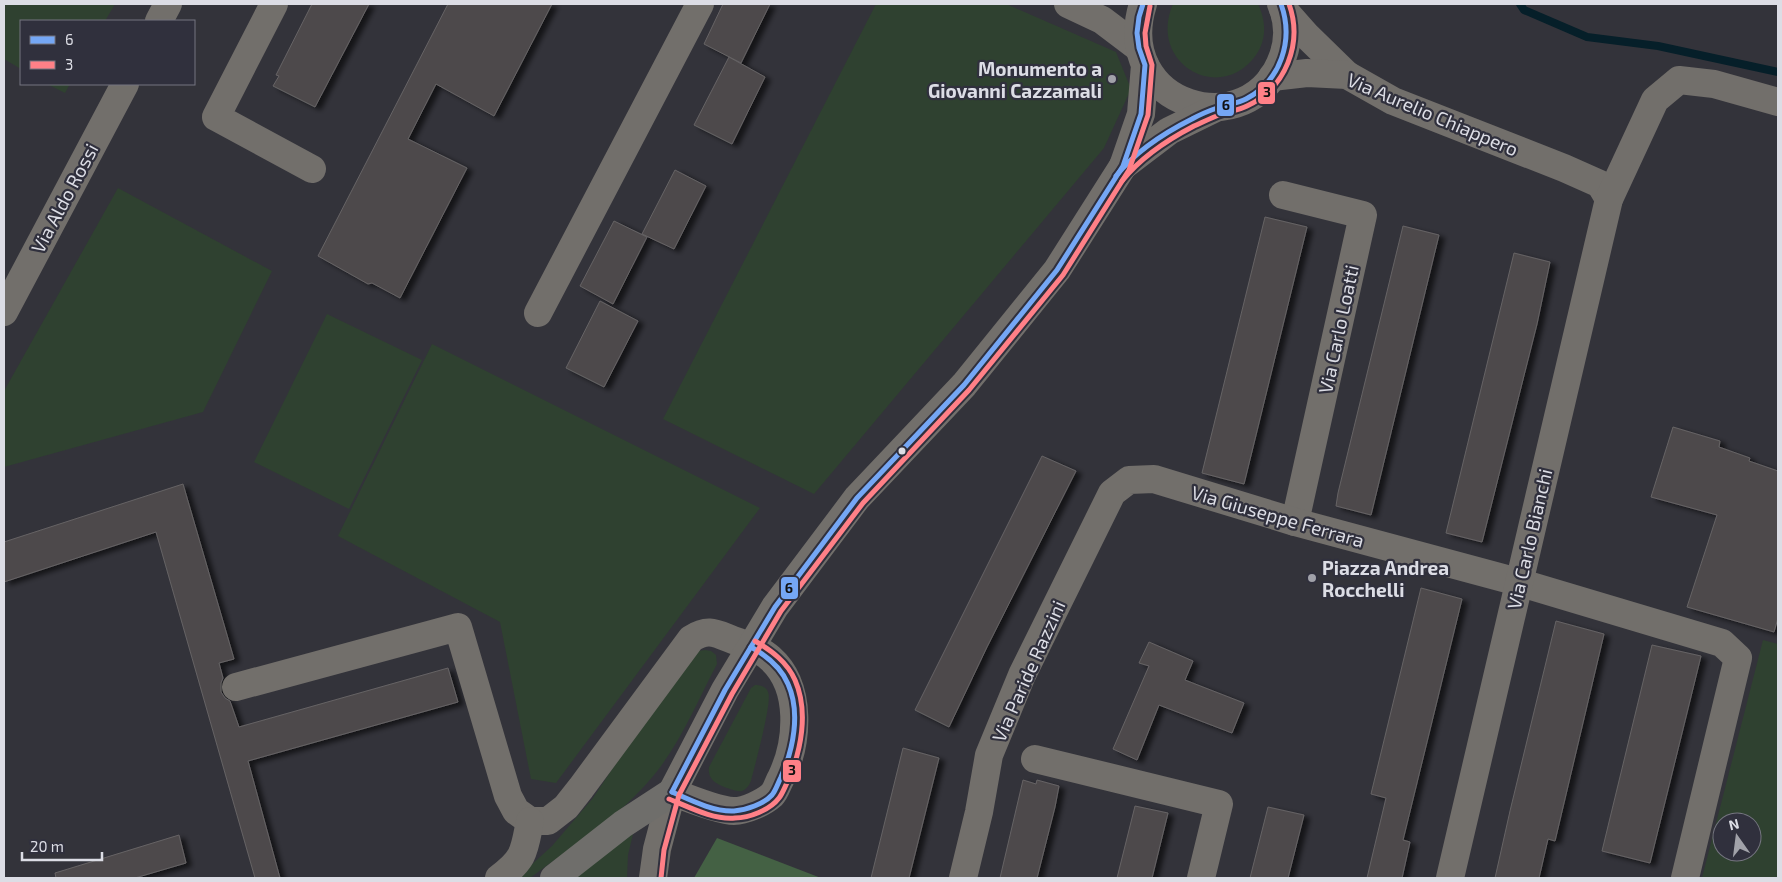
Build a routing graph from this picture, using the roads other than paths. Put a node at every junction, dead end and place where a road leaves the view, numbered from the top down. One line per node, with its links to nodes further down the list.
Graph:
1 (168, 4): 7 (street)
2 (274, 4): 15 (street)
3 (700, 4): 19 (street)
4 (1068, 4): 8 (street)
5 (1143, 4): 8 (street)
6 (1282, 6): 9 (street); 10 (street)
7 (160, 20)
8 (1142, 56): 13 (street); 14 (street)
9 (1347, 76): 10 (street, Via Aurelio Chiappero); 17 (street, Via Aurelio Chiappero)
10 (1272, 77): 13 (street)
11 (124, 85): 18 (street, Via Aldo Rossi)
12 (1778, 102): 17 (street, Via Carlo Bianchi)
13 (1218, 107): 14 (street)
14 (1123, 166): 23 (street)
15 (312, 170)
16 (1283, 195): 21 (street, Via Carlo Loatti)
17 (1609, 200): 22 (street, Via Carlo Bianchi)
18 (4, 312)
19 (538, 313)
20 (1130, 480): 21 (street, Via Giuseppe Ferrara); 31 (street, Via Paride Razzini)
21 (1296, 522): 22 (street, Via Giuseppe Ferrara)
22 (1518, 582): 33 (street, Via Carlo Bianchi); 34 (street, Via Giuseppe Ferrara)
23 (751, 647): 26 (street); 26 (street); 27 (street)
24 (236, 687): 27 (street)
25 (1035, 759): 32 (street)
26 (672, 792): 29 (highway); 30 (street)
27 (530, 821): 28 (street)
28 (499, 878)
29 (554, 878)
30 (653, 878)
31 (963, 878)
32 (1201, 878)
33 (1450, 878)
34 (1685, 878)

